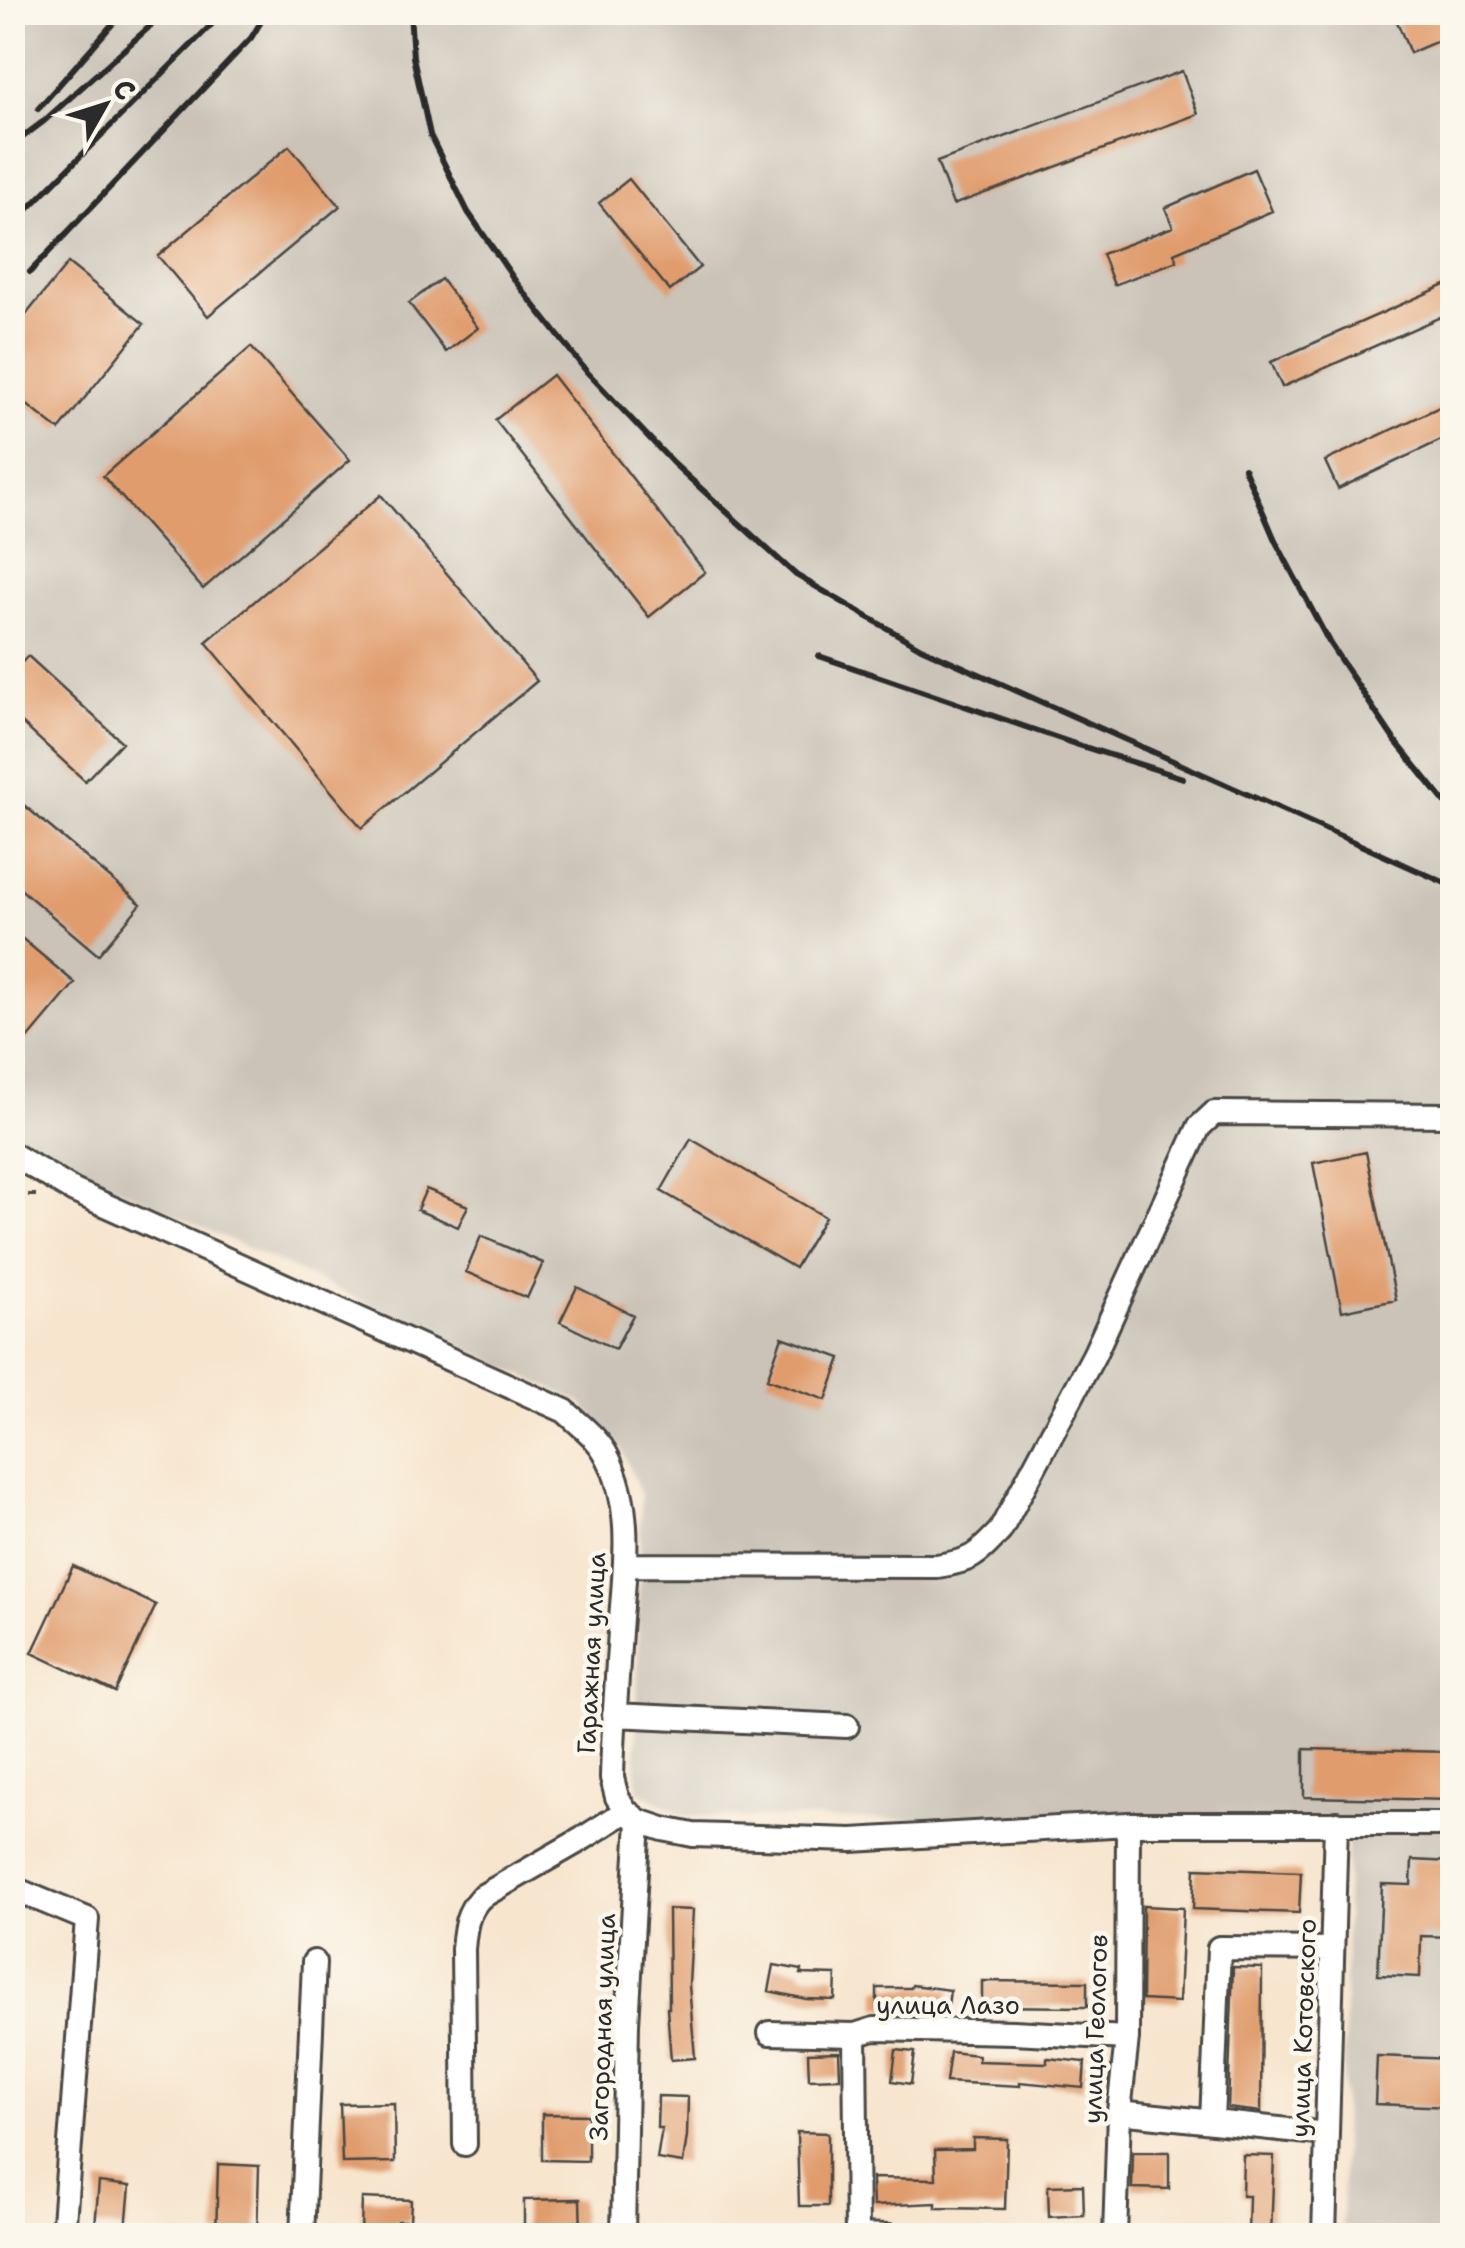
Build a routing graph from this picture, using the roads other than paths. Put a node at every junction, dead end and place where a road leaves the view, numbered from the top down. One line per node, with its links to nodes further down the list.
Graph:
1 (1452, 1115): 3 (street)
2 (12, 1154): 3 (street, Гаражная улица)
3 (625, 1565): 4 (street, Гаражная улица)
4 (614, 1715): 5 (street); 6 (street, Гаражная улица)
5 (847, 1726)
6 (632, 1816): 8 (street); 19 (street); 23 (street, Загородная улица)
7 (1336, 1823): 8 (street); 9 (street); 11 (street, улица Котовского)
8 (1128, 1824): 15 (street, улица Геологов)
9 (1452, 1824)
10 (12, 1888): 21 (street)
11 (1332, 1949): 17 (street); 18 (street, улица Котовского)
12 (314, 1962): 22 (street)
13 (770, 2033): 14 (street, улица Лазо)
14 (856, 2035): 15 (street, улица Лазо); 20 (street)
15 (1126, 2038): 16 (street, улица Геологов)
16 (1119, 2112): 17 (street); 25 (street, улица Геологов)
17 (1212, 2122): 18 (street)
18 (1327, 2134): 26 (street, улица Котовского)
19 (466, 2144)
20 (857, 2235): 24 (street)
21 (63, 2236)
22 (302, 2236)
23 (623, 2236)
24 (889, 2236)
25 (1115, 2236)
26 (1324, 2236)

